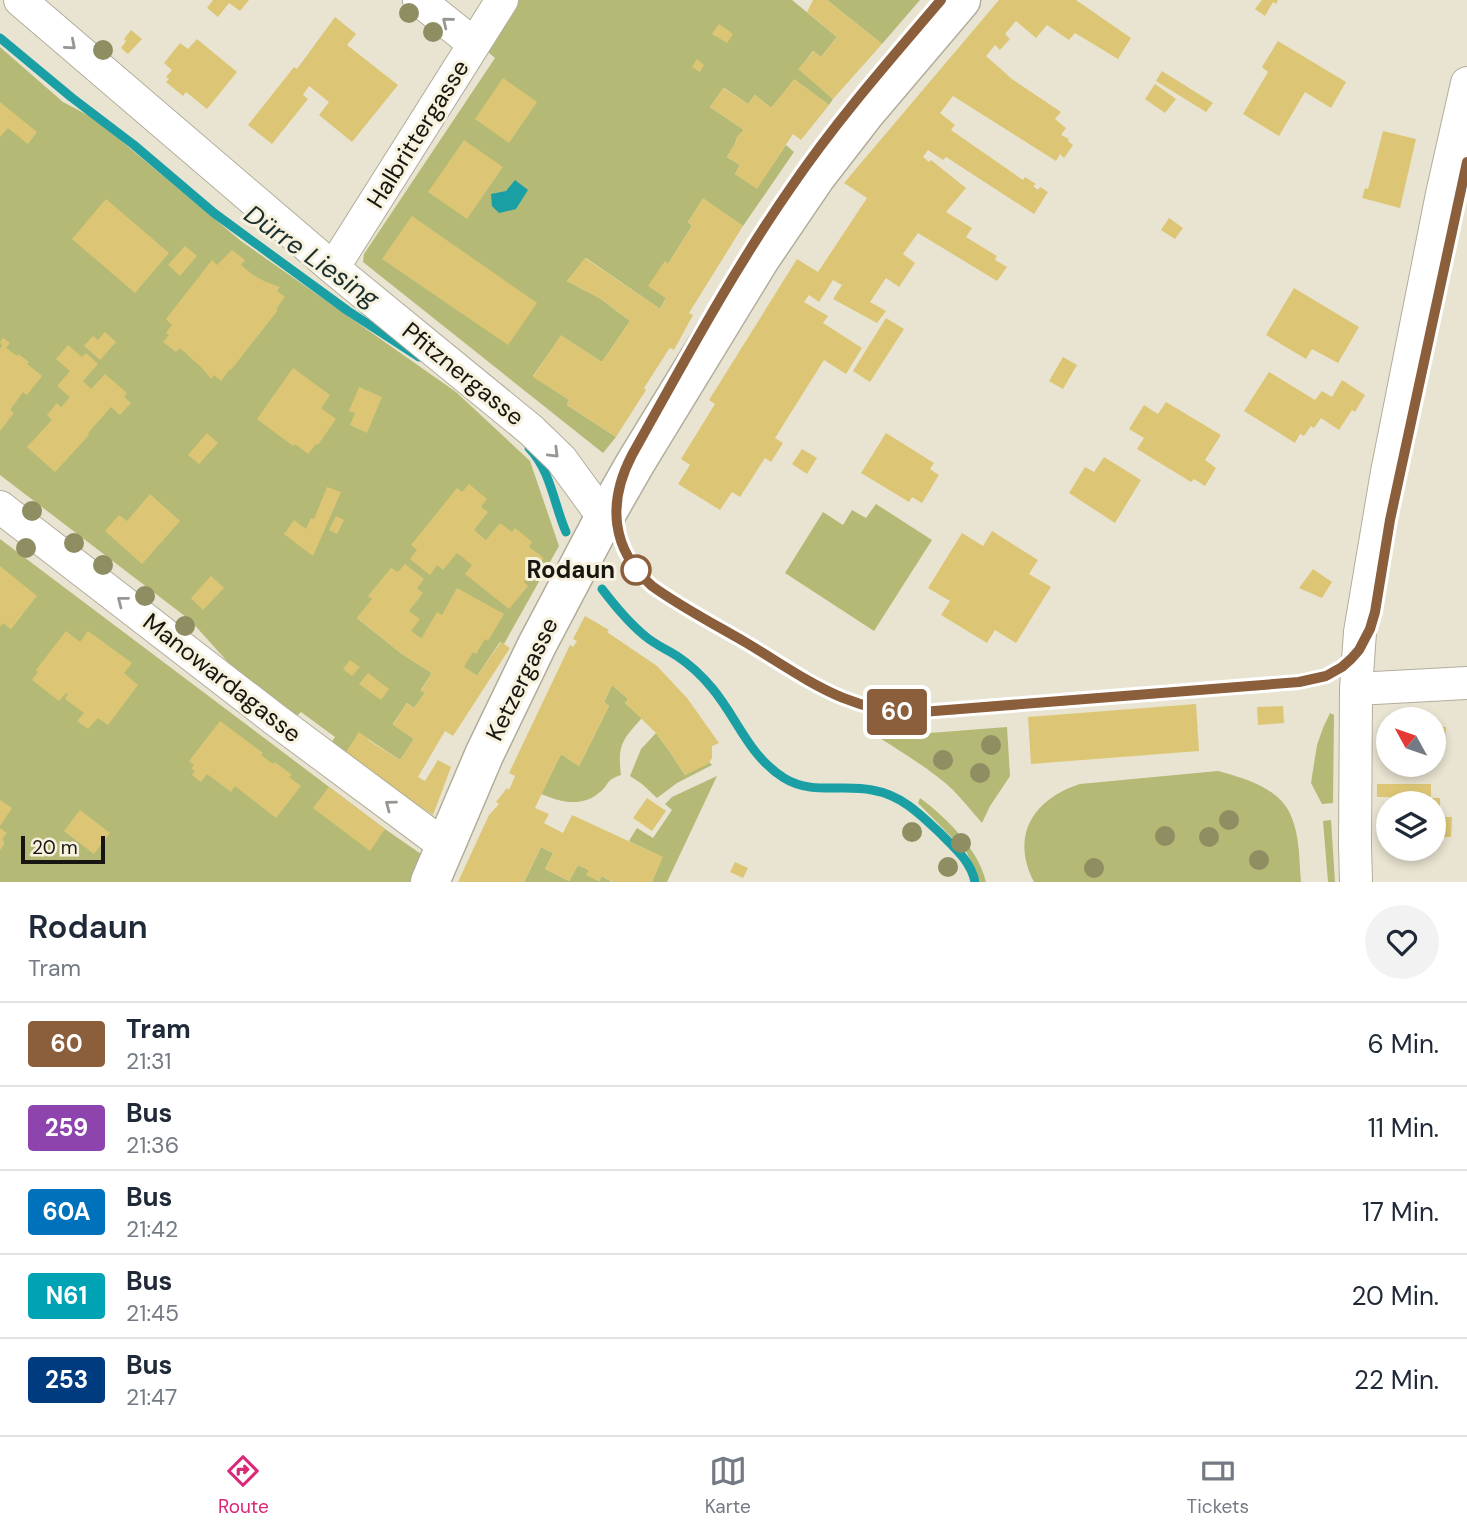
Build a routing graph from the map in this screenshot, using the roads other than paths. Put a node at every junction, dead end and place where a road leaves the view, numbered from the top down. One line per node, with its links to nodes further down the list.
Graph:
1 (20, 0): 8 (street, Pfitznergasse, one-way to 8)
2 (419, 0): 5 (street, one-way to 2)
3 (502, 0): 5 (street, Halbrittergasse)
4 (961, 0): 10 (main road, Ketzergasse)
5 (474, 44): 8 (street, Halbrittergasse)
6 (1467, 83): 7 (street)
7 (1457, 172): 12 (street)
8 (333, 268): 10 (street, Pfitznergasse, one-way to 10)
9 (0, 507): 13 (street, Manowardagasse, one-way to 9)
10 (604, 518): 13 (main road, Ketzergasse)
11 (1467, 683): 12 (street)
12 (1356, 689): 15 (street)
13 (445, 845): 14 (main road, Ketzergasse)
14 (430, 882)
15 (1356, 882)

